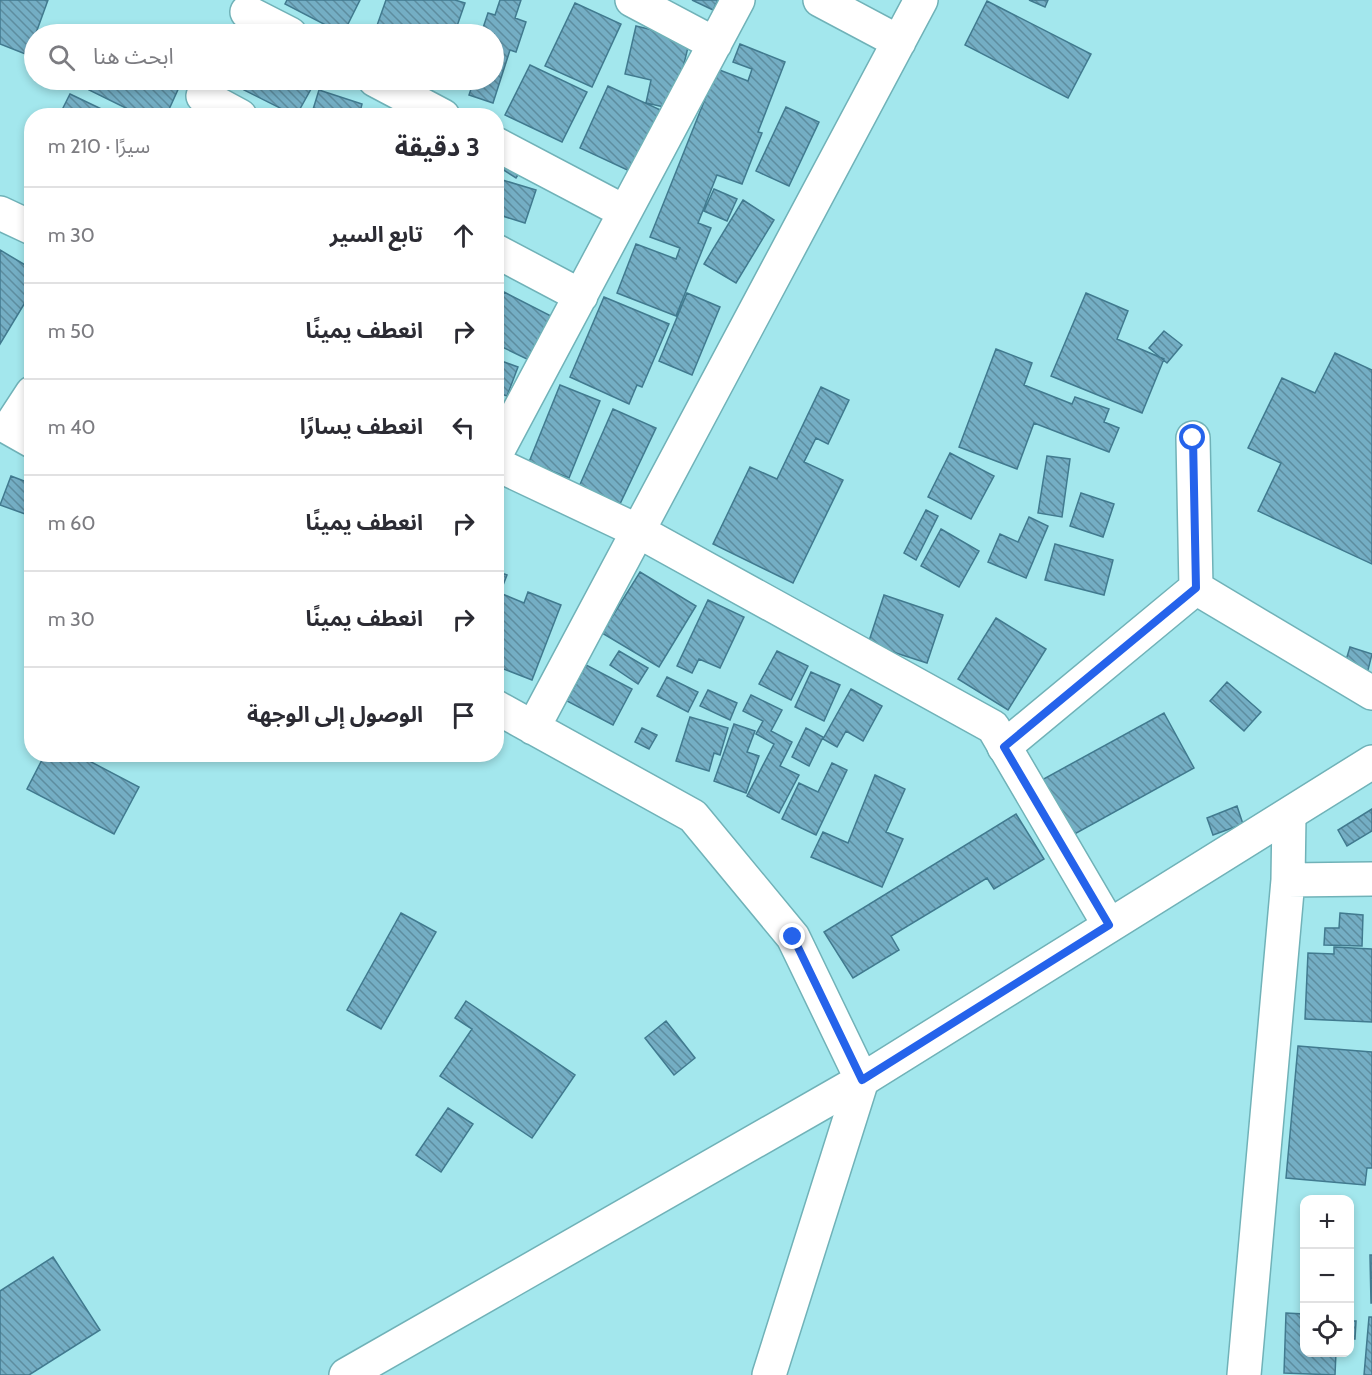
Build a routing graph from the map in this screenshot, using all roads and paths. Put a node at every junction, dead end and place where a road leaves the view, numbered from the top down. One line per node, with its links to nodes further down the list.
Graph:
1 (632, 0): 8 (street)
2 (738, 0): 8 (street)
3 (820, 0): 7 (street)
4 (921, 0): 7 (street)
5 (245, 16): 6 (street)
6 (265, 24)
7 (898, 42): 24 (street)
8 (715, 44): 14 (street)
9 (394, 90): 12 (street)
10 (202, 97): 11 (street)
11 (224, 108)
12 (428, 108)
13 (504, 148): 14 (street)
14 (625, 212): 18 (street)
15 (0, 213): 16 (street)
16 (24, 224)
17 (504, 255): 18 (street)
18 (581, 296): 22 (street)
19 (24, 405): 20 (street)
20 (24, 436)
21 (1193, 438): 25 (street)
22 (504, 439)
23 (504, 468): 24 (street)
24 (638, 531): 28 (street); 29 (street)
25 (1196, 588): 26 (street); 29 (street)
26 (1372, 693)
27 (504, 712): 28 (street)
28 (533, 728): 35 (street)
29 (1004, 747): 34 (street)
30 (1372, 762): 31 (street)
31 (1288, 816): 33 (street); 34 (street)
32 (1372, 879): 33 (street)
33 (1288, 880): 38 (street)
34 (1109, 925): 35 (street)
35 (862, 1080): 36 (street); 37 (street)
36 (346, 1375)
37 (769, 1375)
38 (1244, 1375)

